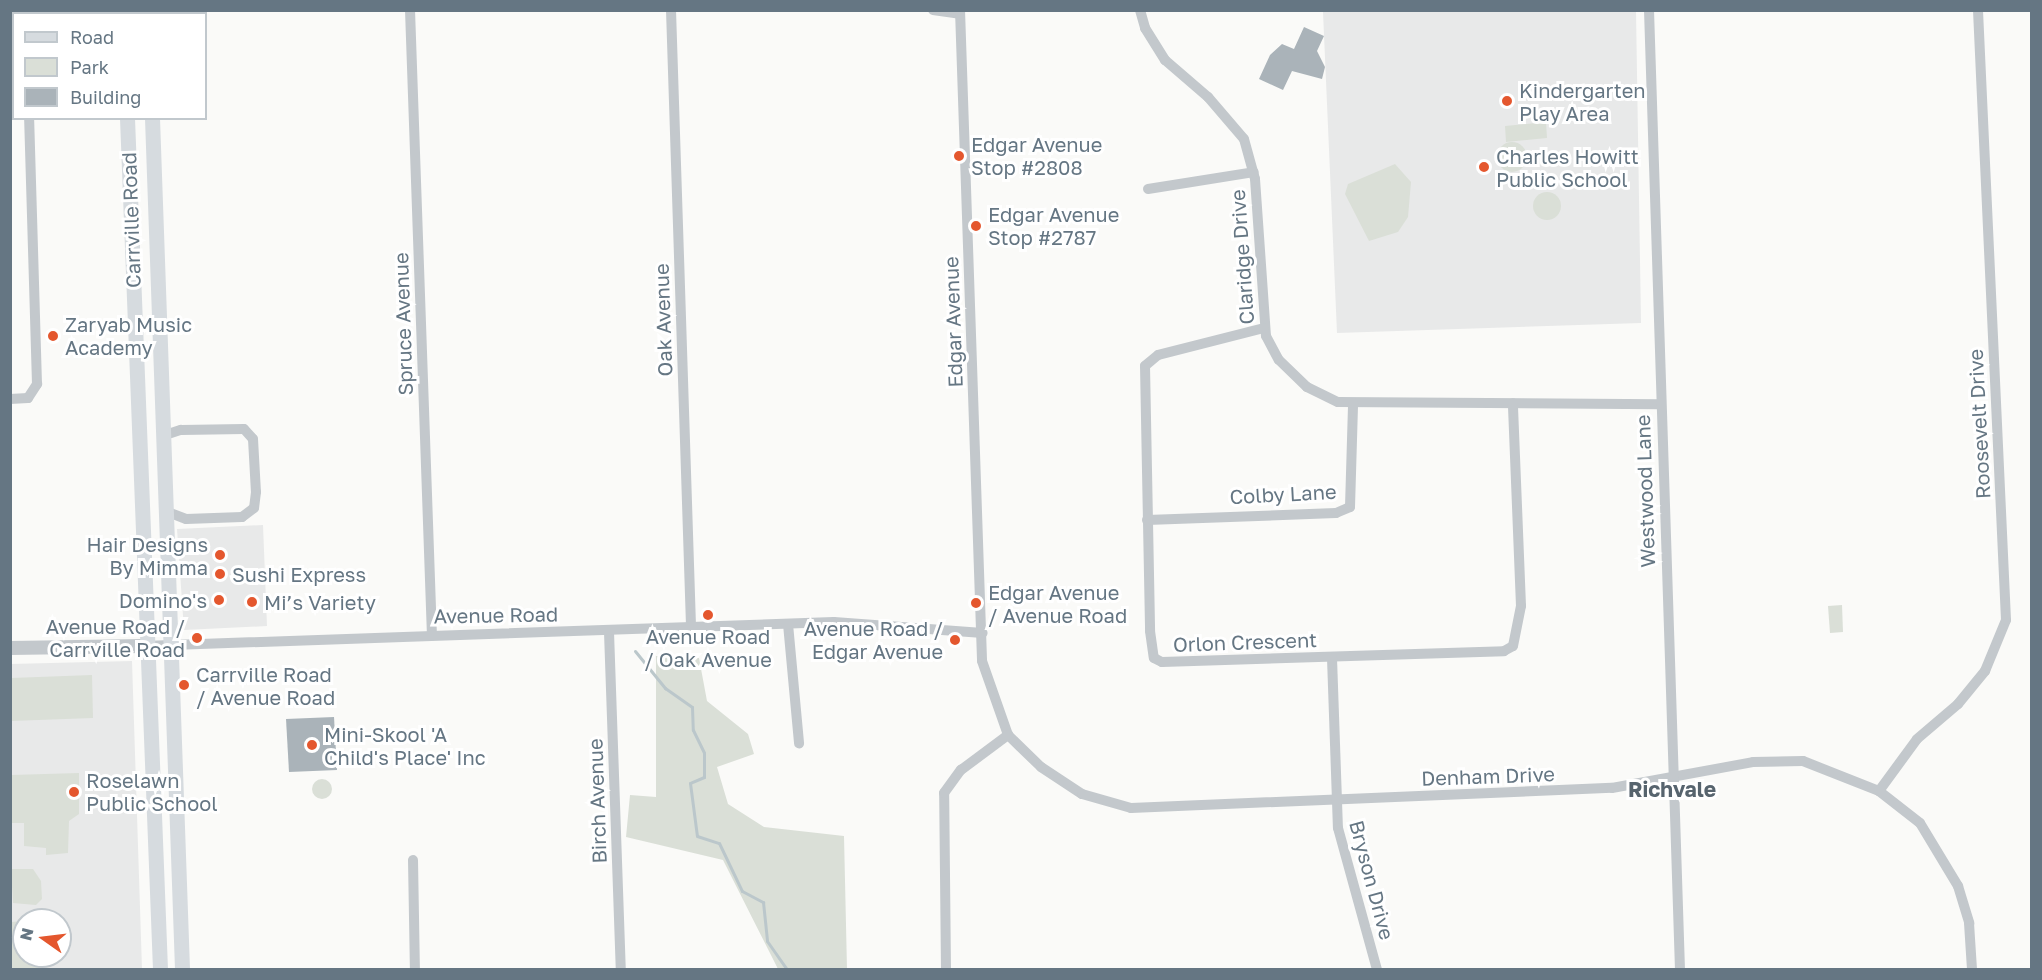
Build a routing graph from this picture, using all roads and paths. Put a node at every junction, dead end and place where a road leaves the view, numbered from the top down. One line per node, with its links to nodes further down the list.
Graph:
1 (410, 10): 27 (street, Spruce Avenue)
2 (670, 10): 24 (street, Oak Avenue)
3 (933, 10): 7 (street)
4 (1140, 10): 11 (street, Claridge Drive)
5 (1649, 10): 19 (street, Westwood Lane)
6 (1978, 10): 35 (street, Roosevelt Drive)
7 (960, 12): 26 (street, Edgar Avenue)
8 (29, 120): 16 (street)
9 (127, 120): 14 (main road, Carrville Road)
10 (152, 120): 13 (main road, Carrville Road)
11 (1254, 172): 12 (street); 15 (street, Claridge Drive)
12 (1148, 189)
13 (159, 316): 14 (main road); 20 (main road, Carrville Road)
14 (134, 319): 28 (main road, Carrville Road)
15 (1264, 328): 17 (street, Claridge Drive); 22 (street, Orlon Crescent)
16 (10, 399)
17 (1353, 403): 18 (street, Claridge Drive); 22 (street, Colby Lane)
18 (1513, 403): 19 (street, Claridge Drive); 31 (street, Orlon Crescent)
19 (1660, 404): 34 (street, Westwood Lane)
20 (162, 436): 21 (main road, Carrville Road); 21 (street)
21 (165, 511): 30 (main road, Carrville Road)
22 (1147, 520): 31 (street, Orlon Crescent)
23 (788, 624): 24 (street, Avenue Road); 26 (street, Avenue Road); 33 (street)
24 (691, 627): 25 (street, Avenue Road)
25 (609, 632): 27 (street, Avenue Road); 43 (street, Birch Avenue)
26 (983, 633): 32 (street, Denham Drive)
27 (432, 636): 30 (street, Avenue Road)
28 (144, 646): 29 (street, Avenue Road); 30 (street, Avenue Road); 38 (main road, Carrville Road)
29 (10, 648)
30 (171, 648): 37 (main road, Carrville Road)
31 (1332, 658): 36 (street, Bryson Drive)
32 (1008, 735): 36 (street, Denham Drive); 44 (street)
33 (799, 743)
34 (1674, 776): 35 (street, Denham Drive); 36 (street, Denham Drive); 46 (street, Westwood Lane)
35 (1879, 791): 47 (street, Denham Drive)
36 (1334, 800): 45 (street, Bryson Drive)
37 (176, 844): 38 (main road); 41 (main road, Carrville Road)
38 (154, 846): 40 (main road, Carrville Road)
39 (413, 860): 42 (street)
40 (160, 969)
41 (182, 969)
42 (416, 969)
43 (621, 969)
44 (946, 969)
45 (1377, 969)
46 (1680, 969)
47 (1972, 969)

